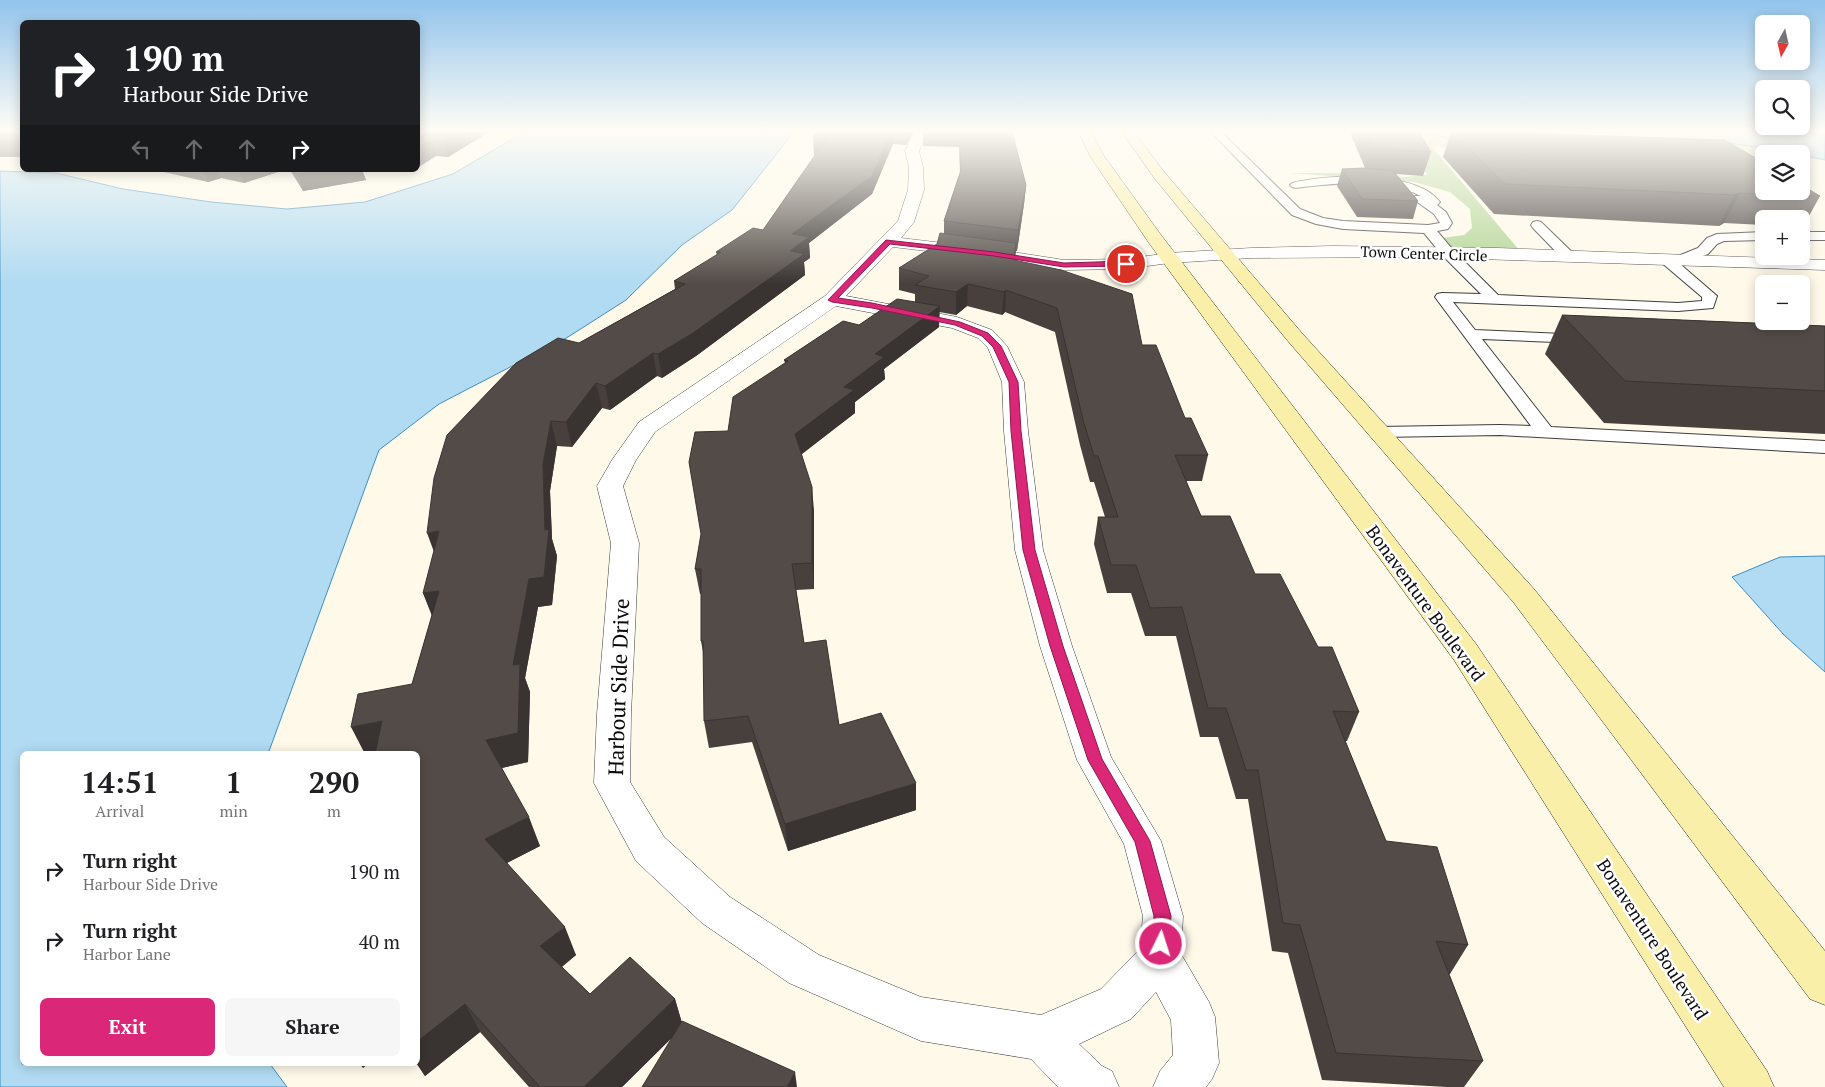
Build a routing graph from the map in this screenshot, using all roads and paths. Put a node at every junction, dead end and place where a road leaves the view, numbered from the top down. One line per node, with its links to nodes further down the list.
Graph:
1 (916, 183): 17 (street, Harbour Side Drive)
2 (1116, 183): 21 (main road, Bonaventure Boulevard)
3 (1166, 183): 19 (main road)
4 (1267, 183): 7 (lane)
5 (1315, 183): 8 (lane)
6 (1375, 183): 11 (lane)
7 (1269, 185): 8 (lane); 13 (lane)
8 (1299, 185): 9 (lane)
9 (1340, 189)
10 (1372, 191): 11 (lane)
11 (1436, 207): 13 (lane)
12 (1537, 225): 20 (lane)
13 (1428, 228): 18 (lane)
14 (1755, 236): 22 (lane)
15 (1810, 236): 16 (lane)
16 (1825, 236)
17 (889, 242): 23 (street); 26 (street, Harbour Side Drive)
18 (1448, 253): 19 (street, Town Center Circle); 20 (street, Town Center Circle); 25 (lane)
19 (1224, 254): 21 (street, Town Center Circle); 29 (main road)
20 (1569, 257): 22 (street, Town Center Circle)
21 (1169, 258): 23 (street); 23 (street); 37 (main road, Bonaventure Boulevard)
22 (1673, 260): 24 (street, Town Center Circle); 25 (lane)
23 (1056, 261)
24 (1825, 265)
25 (1494, 299): 27 (lane)
26 (832, 300): 32 (street); 34 (street, Harbour Side Drive)
27 (1470, 334): 28 (lane); 30 (lane)
28 (1598, 339)
29 (1379, 432): 30 (lane); 33 (main road)
30 (1545, 432): 31 (lane)
31 (1825, 447)
32 (1160, 957): 34 (street); 36 (street)
33 (1825, 984)
34 (1042, 1038): 35 (street)
35 (1096, 1087)
36 (1176, 1087)
37 (1751, 1087)

